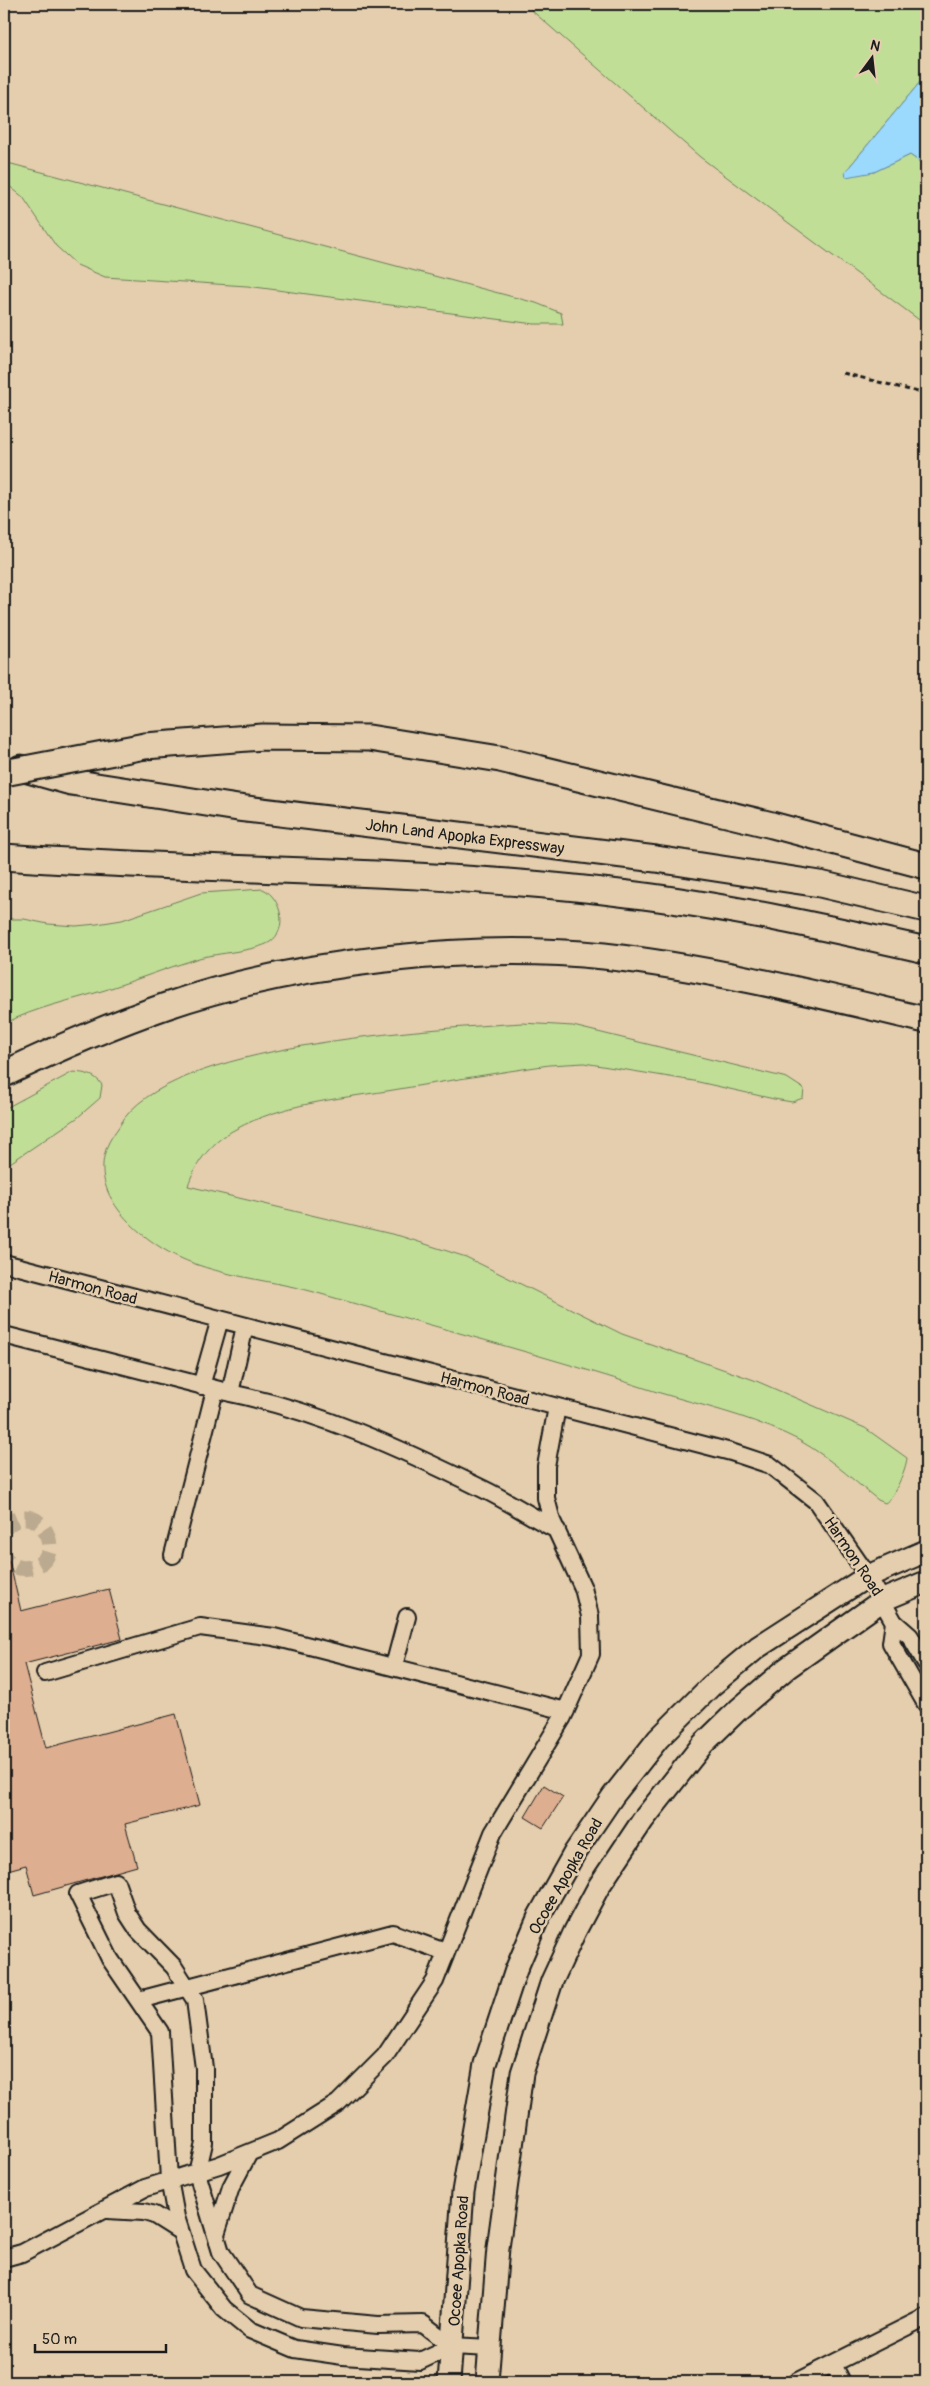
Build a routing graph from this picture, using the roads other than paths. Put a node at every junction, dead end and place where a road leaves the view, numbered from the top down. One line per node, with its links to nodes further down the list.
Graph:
1 (4, 763): 5 (highway, John Land Apopka Expressway)
2 (4, 773): 4 (highway, bridge)
3 (4, 857): 6 (highway)
4 (926, 866)
5 (926, 909)
6 (926, 950)
7 (926, 1020): 8 (highway)
8 (4, 1074)
9 (4, 1263): 10 (street, Harmon Road)
10 (220, 1320): 11 (street, Harmon Road); 13 (street)
11 (245, 1326): 13 (street); 14 (street, Harmon Road)
12 (4, 1335): 13 (street)
13 (220, 1391): 15 (street); 17 (street)
14 (557, 1407): 15 (street); 18 (street, Harmon Road)
15 (556, 1530): 27 (street)
16 (926, 1551): 18 (main road, Ocoee Apopka Road)
17 (173, 1555)
18 (868, 1576): 20 (street, Harmon Road); 39 (main road, Ocoee Apopka Road)
19 (926, 1582): 20 (main road)
20 (884, 1600): 22 (street, Harmon Road); 40 (main road)
21 (407, 1617): 24 (street)
22 (894, 1622): 23 (street, Harmon Road); 26 (street, Harmon Road)
23 (926, 1663)
24 (394, 1666): 25 (street); 27 (street)
25 (45, 1673)
26 (926, 1704)
27 (566, 1710): 28 (street)
28 (445, 1952): 29 (street); 31 (street)
29 (188, 1986): 30 (street); 30 (street); 32 (street)
30 (139, 2000): 33 (street)
31 (249, 2153): 32 (street); 36 (street)
32 (197, 2173): 33 (street); 36 (street)
33 (169, 2179): 34 (street); 35 (street)
34 (107, 2210): 35 (street); 37 (street)
35 (181, 2232): 39 (street)
36 (216, 2234): 39 (street)
37 (4, 2258)
38 (926, 2317): 41 (street)
39 (452, 2346): 40 (street); 42 (main road, Ocoee Apopka Road)
40 (490, 2348): 43 (main road)
41 (833, 2364): 44 (street); 45 (street)
42 (449, 2382)
43 (487, 2382)
44 (796, 2382)
45 (842, 2382)

